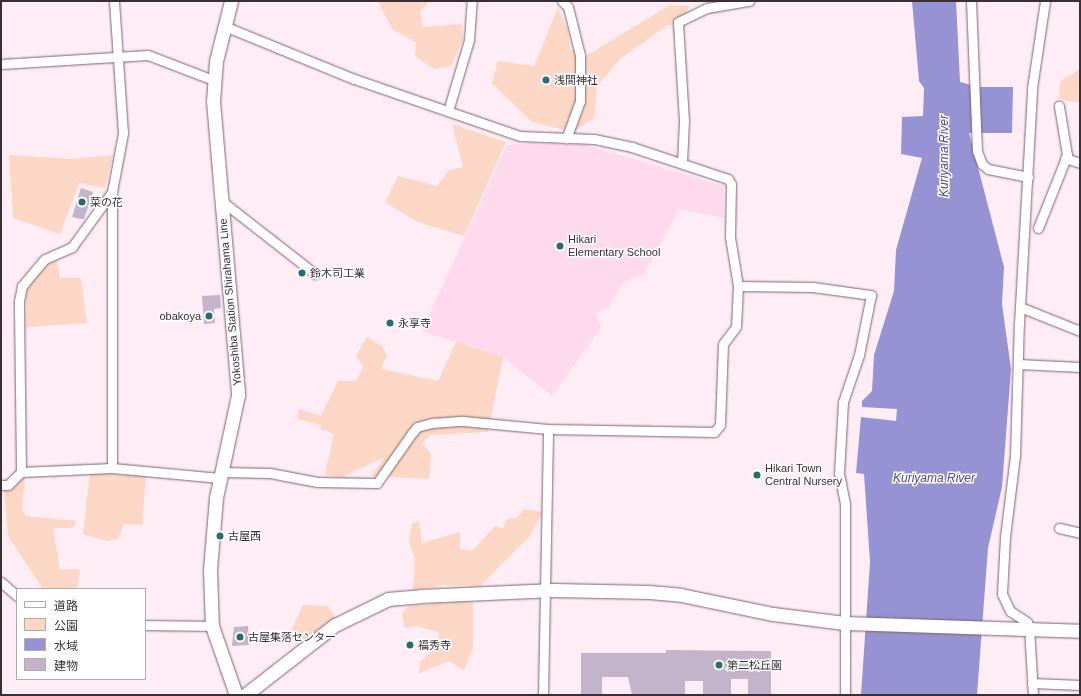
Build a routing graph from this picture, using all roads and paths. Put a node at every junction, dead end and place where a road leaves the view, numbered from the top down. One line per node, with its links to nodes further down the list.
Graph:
1 (114, 1): 9 (street)
2 (232, 1): 8 (street, Yokoshiba Station Shirahama Line)
3 (472, 1): 13 (street)
4 (562, 1): 14 (street)
5 (749, 1): 16 (street)
6 (971, 1): 18 (street)
7 (1045, 1): 18 (street)
8 (224, 26): 11 (street, Yokoshiba Station Shirahama Line); 13 (street)
9 (116, 56): 10 (street); 11 (street); 19 (street)
10 (1, 64)
11 (213, 80): 20 (street, Yokoshiba Station Shirahama Line)
12 (1060, 106): 15 (street)
13 (448, 111): 14 (street)
14 (566, 139): 16 (street)
15 (1065, 158): 17 (street); 21 (street)
16 (682, 163): 23 (street)
17 (1080, 163)
18 (1028, 177): 24 (street)
19 (112, 192): 29 (street); 30 (street)
20 (222, 202): 22 (street); 31 (street, Yokoshiba Station Shirahama Line)
21 (1038, 228)
22 (315, 274)
23 (738, 286): 28 (street); 38 (street)
24 (1020, 307): 25 (street); 26 (street)
25 (1080, 331)
26 (1018, 364): 27 (street); 41 (street)
27 (1080, 367)
28 (548, 429): 31 (street); 36 (street)
29 (112, 468): 30 (street); 31 (street)
30 (21, 472): 32 (street)
31 (220, 475): 40 (street, Yokoshiba Station Shirahama Line)
32 (1, 486)
33 (1059, 528): 34 (street)
34 (1080, 533)
35 (1, 582): 37 (street)
36 (544, 590): 38 (street); 46 (street); 47 (street)
37 (16, 595)
38 (844, 622): 41 (street); 48 (street)
39 (146, 625): 40 (street)
40 (212, 626): 45 (street, Yokoshiba Station Shirahama Line)
41 (1029, 627): 42 (street); 43 (street)
42 (1080, 630)
43 (1032, 683): 44 (street); 49 (street)
44 (1080, 685)
45 (236, 695)
46 (245, 695)
47 (544, 695)
48 (845, 695)
49 (1033, 695)

